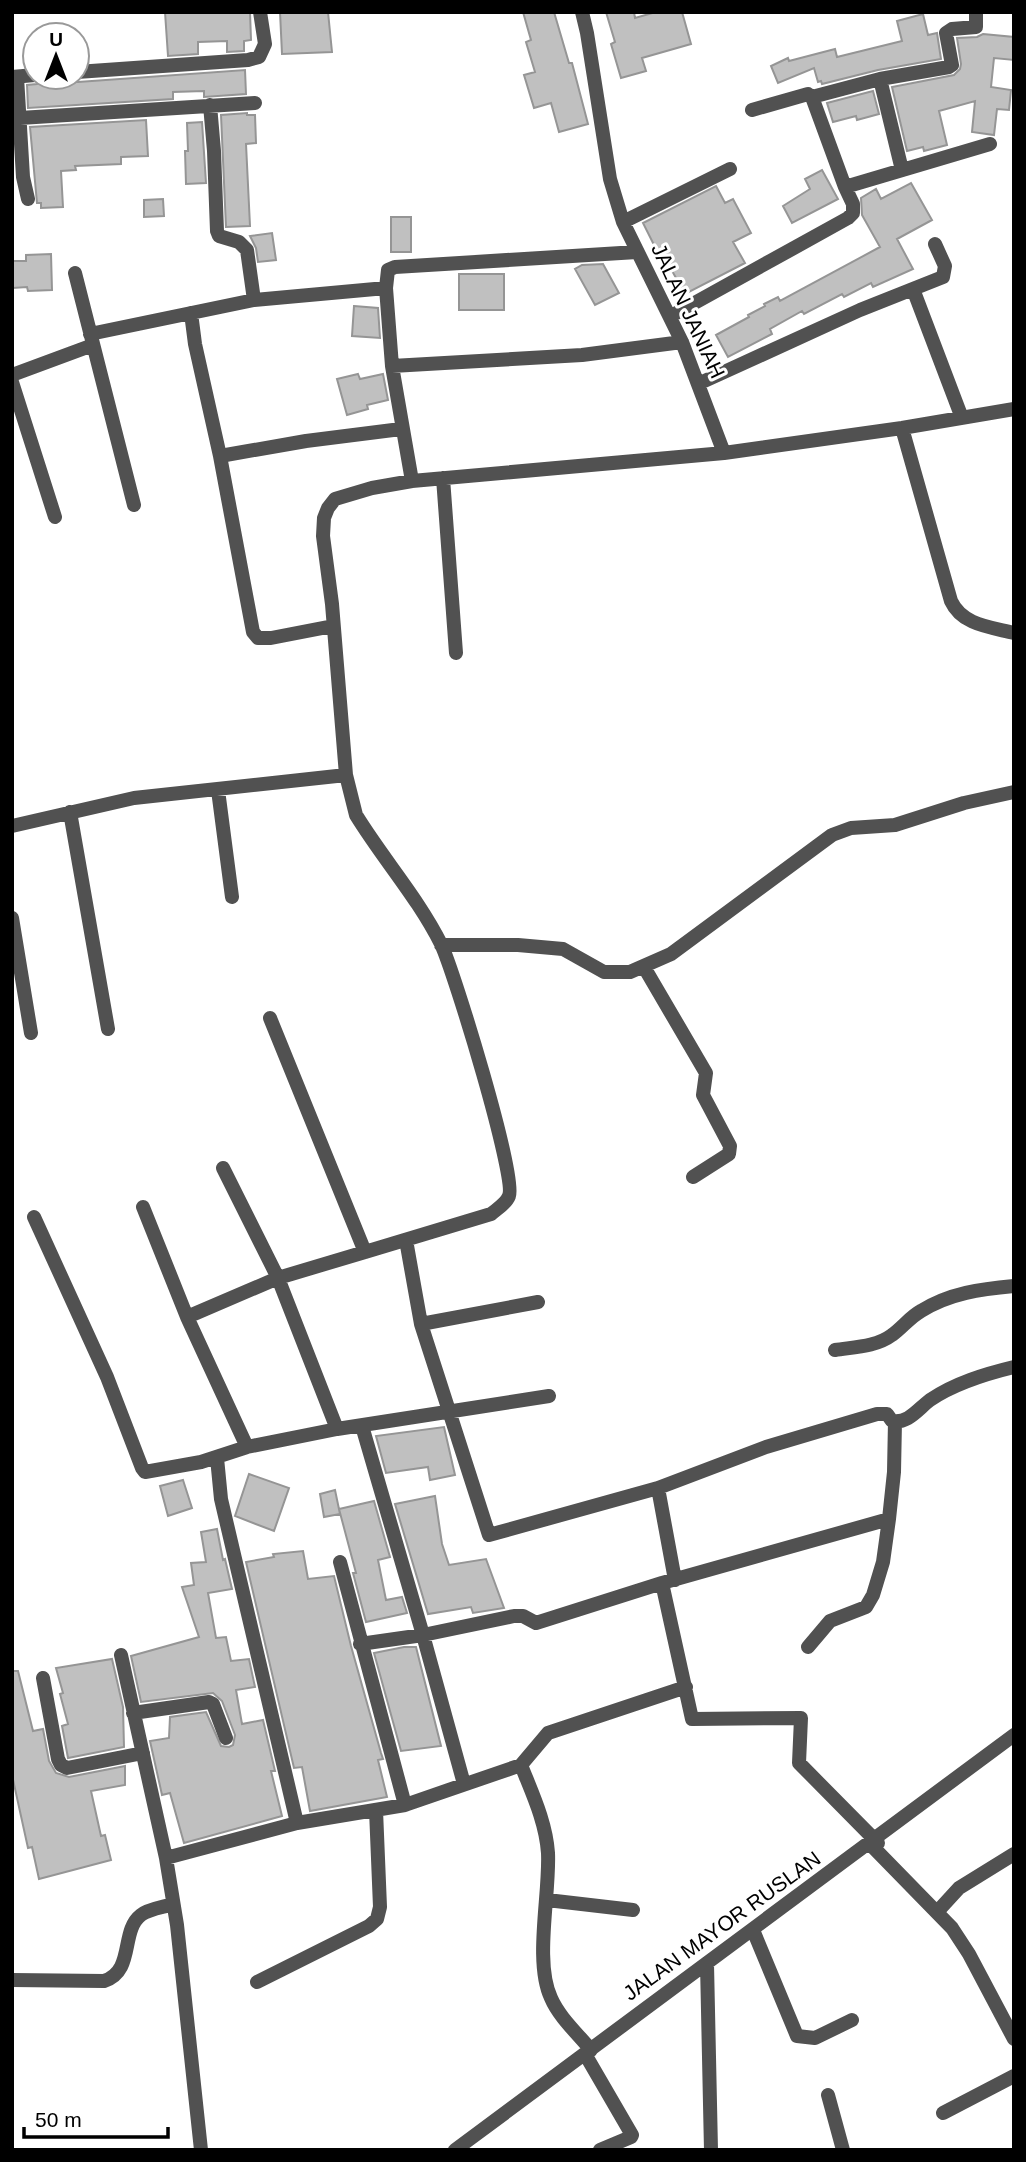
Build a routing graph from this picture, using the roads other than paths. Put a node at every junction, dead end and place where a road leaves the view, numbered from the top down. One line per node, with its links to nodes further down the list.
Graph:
1 (260, 12): 4 (street)
2 (582, 12): 18 (street, JALAN JANIAH)
3 (976, 12): 6 (street)
4 (91, 71)
5 (15, 77): 11 (street)
6 (880, 79): 7 (street); 15 (street)
7 (812, 97): 10 (street); 16 (street)
8 (255, 103): 9 (street)
9 (210, 104): 11 (street); 24 (street)
10 (752, 110)
11 (20, 118): 13 (street)
12 (990, 144): 15 (street)
13 (17, 162): 17 (street)
14 (730, 169): 18 (street)
15 (902, 170): 16 (street)
16 (845, 187): 26 (street)
17 (28, 199)
18 (623, 222): 20 (street, JALAN JANIAH)
19 (935, 244): 23 (street)
20 (637, 252): 22 (street); 26 (street, JALAN JANIAH)
21 (75, 273): 27 (street)
22 (386, 288): 24 (street); 29 (street)
23 (913, 289): 32 (street); 34 (street)
24 (254, 300): 25 (street)
25 (191, 313): 27 (street); 38 (street)
26 (671, 316): 28 (street, JALAN JANIAH)
27 (91, 339): 30 (street); 41 (street)
28 (682, 342): 29 (street); 32 (street, JALAN JANIAH)
29 (392, 366): 36 (street)
30 (12, 375)
31 (12, 382): 42 (street)
32 (700, 383): 37 (street, JALAN JANIAH)
33 (1014, 409): 34 (street)
34 (962, 418): 35 (street)
35 (902, 428): 37 (street); 44 (street)
36 (401, 429): 38 (street); 40 (street)
37 (724, 453): 39 (street)
38 (220, 456): 43 (street)
39 (443, 478): 40 (street); 45 (street)
40 (412, 481): 43 (street)
41 (134, 505)
42 (55, 517)
43 (333, 626): 46 (street)
44 (1014, 633)
45 (456, 653)
46 (346, 775): 47 (street); 53 (street)
47 (218, 790): 49 (street); 51 (street)
48 (1014, 792): 55 (street)
49 (70, 812): 50 (street); 57 (street)
50 (12, 826)
51 (232, 897)
52 (12, 918): 54 (street)
53 (441, 945): 55 (street); 63 (street)
54 (16, 960): 58 (street)
55 (644, 967): 60 (street)
56 (270, 1018): 64 (street)
57 (108, 1029)
58 (31, 1033)
59 (223, 1168): 65 (street)
60 (693, 1178)
61 (143, 1207): 68 (street)
62 (34, 1217): 78 (street)
63 (405, 1240): 64 (street); 69 (street)
64 (365, 1252): 65 (street)
65 (278, 1279): 68 (street); 76 (street)
66 (1014, 1286): 70 (street)
67 (538, 1302): 69 (street)
68 (187, 1317): 77 (street)
69 (421, 1324): 73 (street)
70 (835, 1350)
71 (1014, 1367): 74 (street)
72 (549, 1396): 73 (street)
73 (448, 1411): 75 (street); 79 (street)
74 (895, 1421): 79 (street); 80 (street)
75 (362, 1426): 76 (street); 83 (street)
76 (337, 1429): 77 (street)
77 (247, 1447): 78 (street)
78 (217, 1458): 97 (street)
79 (657, 1488): 82 (street)
80 (889, 1519): 82 (street); 85 (street)
81 (340, 1562): 84 (street)
82 (669, 1582): 83 (street); 88 (street)
83 (423, 1635): 84 (street); 94 (street)
84 (360, 1644): 95 (street)
85 (808, 1647)
86 (121, 1655): 89 (street)
87 (43, 1678): 92 (street)
88 (686, 1687): 93 (street); 98 (street)
89 (134, 1713): 91 (street); 92 (street)
90 (1014, 1735): 98 (street, JALAN MAYOR RUSLAN)
91 (226, 1738)
92 (143, 1753): 100 (street)
93 (521, 1765): 94 (street); 101 (street)
94 (464, 1784): 95 (street)
95 (405, 1805): 96 (street)
96 (376, 1810): 97 (street); 108 (street)
97 (297, 1823): 100 (street)
98 (874, 1843): 104 (street); 105 (street, JALAN MAYOR RUSLAN)
99 (1014, 1854): 104 (street)
100 (166, 1858): 102 (street)
101 (547, 1900): 103 (street); 111 (street)
102 (173, 1904): 107 (street); 115 (street)
103 (633, 1910)
104 (937, 1912): 110 (street)
105 (753, 1930): 106 (street, JALAN MAYOR RUSLAN); 109 (street)
106 (707, 1964): 111 (street, JALAN MAYOR RUSLAN); 118 (street)
107 (12, 1980)
108 (257, 1982)
109 (852, 2020)
110 (1014, 2039)
111 (588, 2052): 116 (street, JALAN MAYOR RUSLAN); 117 (street)
112 (1014, 2076): 114 (street)
113 (828, 2095): 119 (street)
114 (943, 2113)
115 (201, 2150)
116 (455, 2150)
117 (600, 2150)
118 (711, 2150)
119 (843, 2150)

